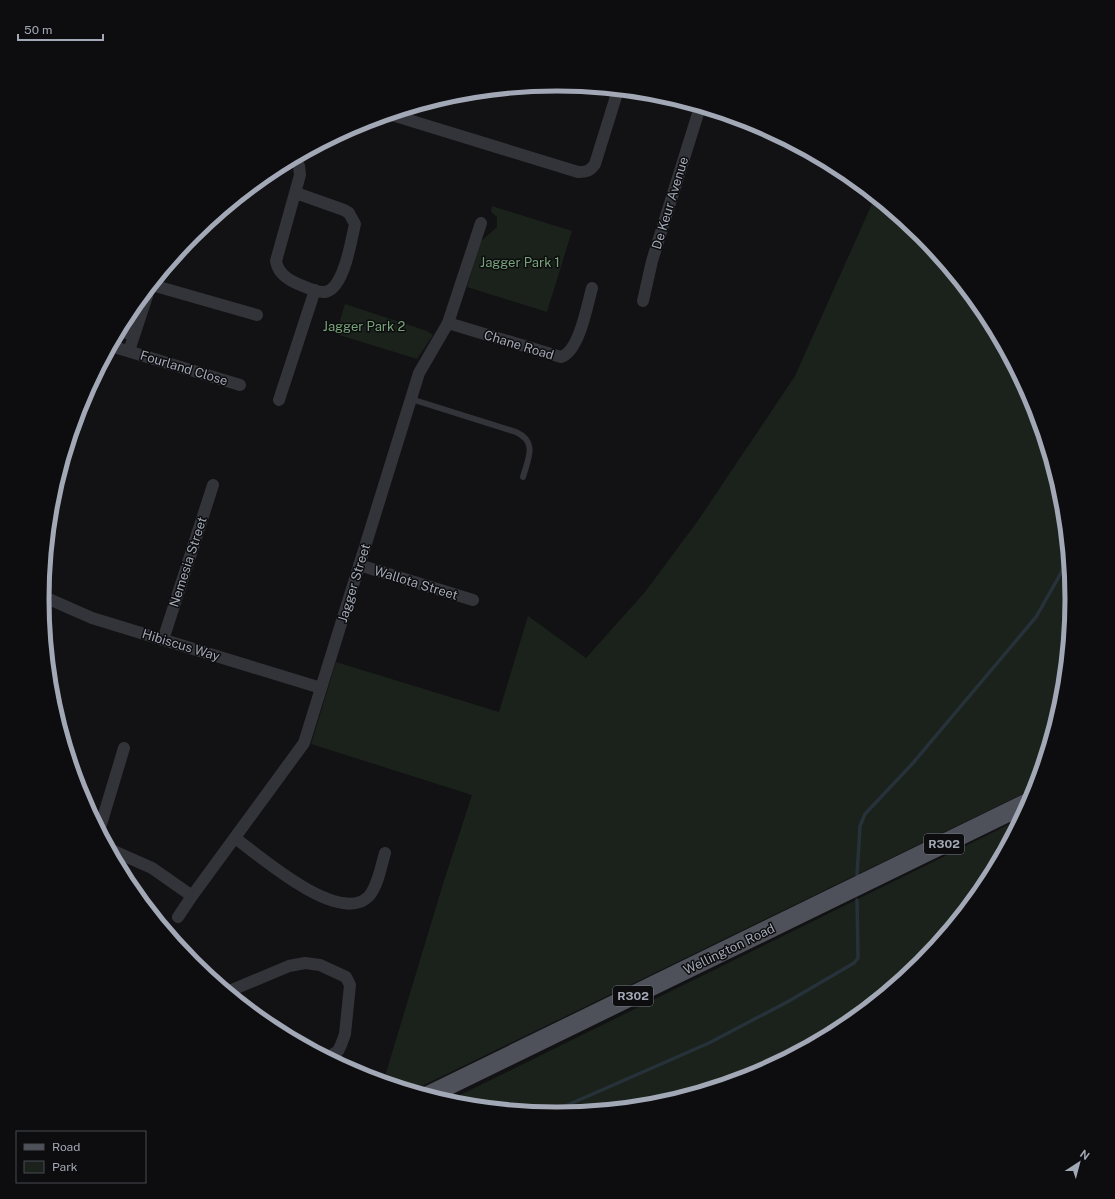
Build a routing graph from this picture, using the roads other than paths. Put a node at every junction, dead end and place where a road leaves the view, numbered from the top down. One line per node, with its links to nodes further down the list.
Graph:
1 (617, 94): 3 (street)
2 (698, 111): 10 (street, De Keur Avenue)
3 (398, 117)
4 (297, 163): 5 (street)
5 (296, 193): 9 (street); 9 (street)
6 (481, 223): 13 (street, Jagger Street)
7 (157, 286): 12 (street)
8 (592, 288): 13 (street, Chane Road)
9 (315, 290): 20 (street)
10 (644, 301)
11 (144, 304): 15 (street)
12 (257, 315)
13 (448, 323): 19 (street, Jagger Street)
14 (125, 333): 15 (street)
15 (134, 335): 17 (street)
16 (116, 347): 17 (street, Fourland Close)
17 (129, 351): 18 (street, Fourland Close)
18 (240, 385)
19 (411, 399): 21 (lane); 23 (street, Jagger Street)
20 (279, 400)
21 (523, 477)
22 (213, 485): 26 (street, Nemesia Street)
23 (359, 565): 25 (street, Wallota Street); 27 (street, Jagger Street)
24 (49, 599): 26 (street, Hibiscus Way)
25 (473, 600)
26 (163, 640): 27 (street, Hibiscus Way)
27 (321, 688): 31 (street, Jagger Street)
28 (124, 748): 30 (street)
29 (1022, 805): 38 (main road, Wellington Road / R302)
30 (101, 824)
31 (235, 838): 33 (street); 34 (street, Jagger Street)
32 (116, 852): 34 (street)
33 (385, 853)
34 (192, 896): 35 (street, Jagger Street)
35 (178, 918)
36 (232, 990): 37 (street)
37 (331, 1055)
38 (434, 1093)

